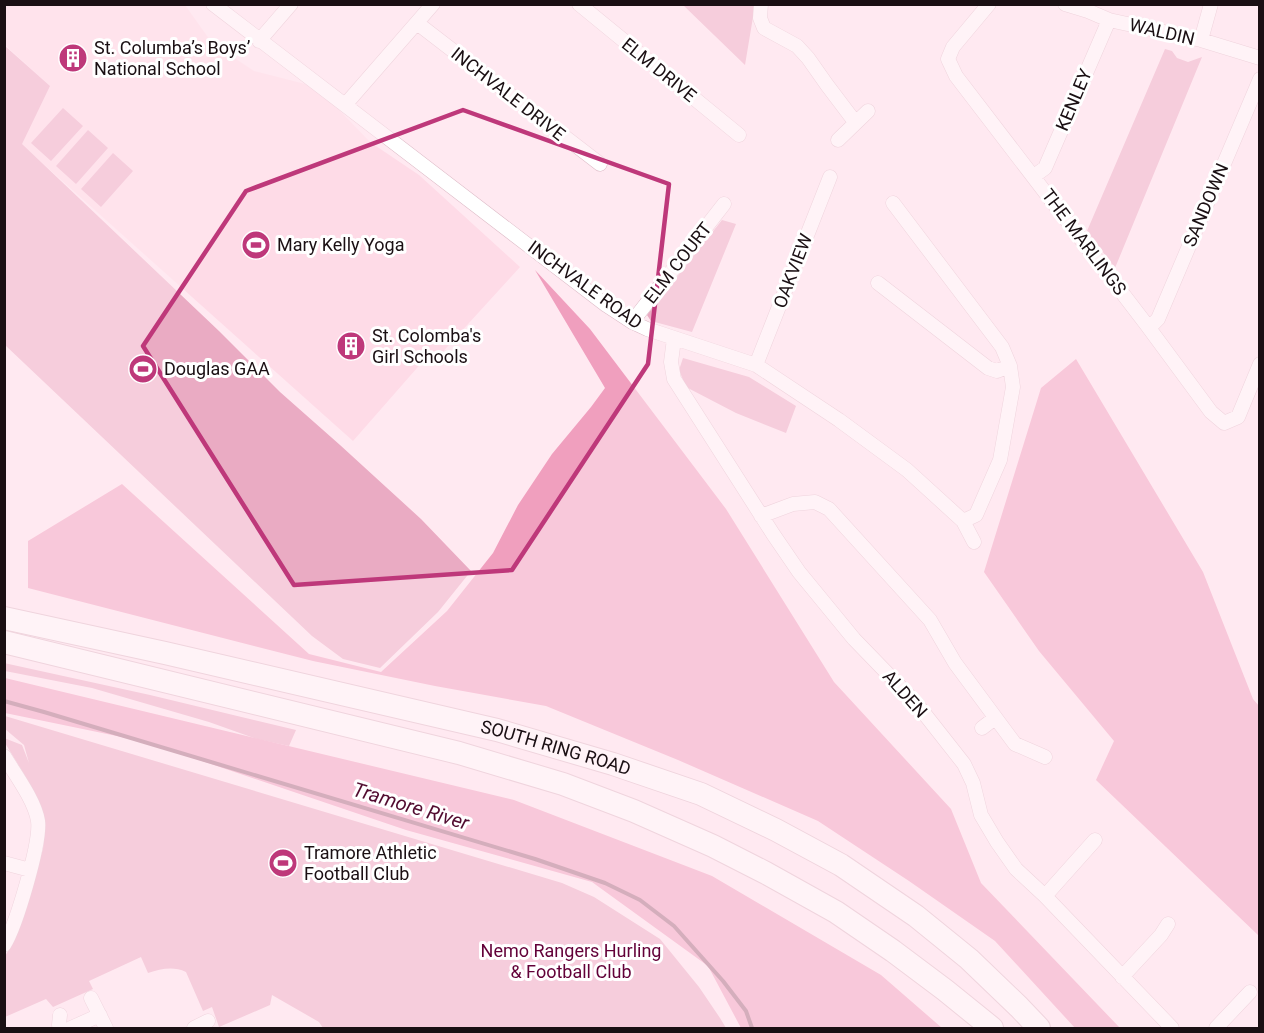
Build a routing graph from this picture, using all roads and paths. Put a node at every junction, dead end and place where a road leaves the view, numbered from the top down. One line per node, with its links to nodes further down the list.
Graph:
1 (213, 4): 11 (street, INCHVALE ROAD)
2 (291, 4): 11 (street)
3 (433, 4): 10 (street)
4 (579, 4): 18 (street, ELM DRIVE)
5 (761, 4): 17 (street)
6 (989, 4): 21 (street, THE MARLINGS)
7 (1065, 4): 9 (street, WALDIN)
8 (1210, 4): 12 (street)
9 (1109, 20): 12 (street, WALDIN); 21 (street, KENLEY)
10 (417, 23): 15 (street); 20 (street, INCHVALE DRIVE)
11 (260, 40): 15 (street, INCHVALE ROAD)
12 (1201, 40): 13 (street, WALDIN)
13 (1260, 58)
14 (1260, 79): 27 (street, SANDOWN)
15 (345, 105): 26 (street, INCHVALE ROAD)
16 (868, 111): 17 (street)
17 (855, 122): 19 (street)
18 (739, 135)
19 (838, 140)
20 (600, 164)
21 (1034, 176): 27 (street, THE MARLINGS)
22 (830, 177): 30 (street, OAKVIEW)
23 (893, 203): 31 (street)
24 (724, 204): 26 (street, ELM COURT)
25 (878, 283): 31 (street)
26 (632, 322): 28 (street, INCHVALE ROAD)
27 (1149, 328): 29 (street, THE MARLINGS)
28 (674, 339): 30 (street, INCHVALE ROAD); 32 (street, ALDEN)
29 (1260, 364)
30 (756, 365): 33 (street, INCHVALE ROAD)
31 (1010, 366): 33 (street)
32 (761, 516): 41 (street); 48 (street, ALDEN)
33 (963, 521): 34 (street)
34 (974, 542)
35 (4, 606): 38 (highway)
36 (4, 618): 38 (highway, SOUTH RING ROAD)
37 (4, 642): 40 (highway, SOUTH RING ROAD)
38 (165, 653): 60 (highway, SOUTH RING ROAD)
39 (4, 657): 40 (highway)
40 (191, 688): 59 (highway, SOUTH RING ROAD)
41 (995, 718): 42 (street); 44 (street)
42 (982, 728)
43 (4, 756): 47 (street)
44 (1045, 757)
45 (1095, 840): 48 (street)
46 (4, 863): 47 (street)
47 (30, 870): 50 (street)
48 (1045, 896): 51 (street, ALDEN)
49 (1168, 924): 51 (street)
50 (4, 945)
51 (1122, 977): 61 (street, ALDEN)
52 (1250, 992): 62 (street)
53 (91, 998): 54 (street)
54 (100, 1015): 56 (street); 57 (street)
55 (208, 1021): 58 (street)
56 (71, 1029)
57 (106, 1029)
58 (194, 1029)
59 (992, 1029)
60 (1039, 1029)
61 (1172, 1029)
62 (1216, 1029)

